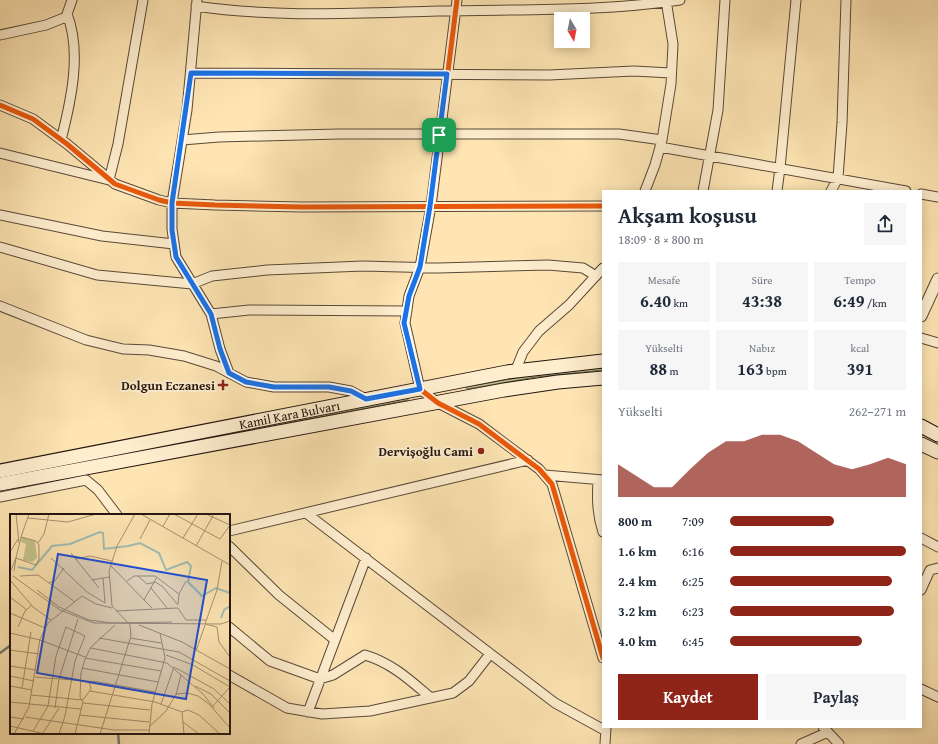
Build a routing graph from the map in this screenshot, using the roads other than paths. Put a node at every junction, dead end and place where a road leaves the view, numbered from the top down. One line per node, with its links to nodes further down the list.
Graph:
1 (72, 0): 13 (street)
2 (143, 0): 27 (street)
3 (457, 0): 12 (street)
4 (608, 0): 11 (street)
5 (680, 0): 9 (street)
6 (725, 0): 24 (street)
7 (796, 0): 25 (street)
8 (846, 0): 26 (street)
9 (666, 1): 11 (street); 16 (street)
10 (197, 3): 12 (street); 15 (street)
11 (616, 8): 12 (street)
12 (456, 11): 17 (street)
13 (67, 14): 14 (street); 20 (street)
14 (0, 35)
15 (191, 73): 17 (street); 21 (street)
16 (671, 73): 17 (street); 22 (street)
17 (447, 74): 19 (street)
18 (0, 105): 20 (street)
19 (439, 135): 21 (street); 22 (street); 36 (street)
20 (61, 140): 27 (street)
21 (182, 140): 35 (street)
22 (661, 143): 24 (street); 28 (street)
23 (0, 153): 27 (street)
24 (709, 156): 25 (street); 29 (street)
25 (780, 168): 26 (street); 30 (street)
26 (838, 178): 31 (street); 32 (street)
27 (109, 180): 35 (street)
28 (645, 190)
29 (703, 190)
30 (776, 190)
31 (832, 190)
32 (901, 190)
33 (922, 194): 34 (street)
34 (938, 197)
35 (172, 203): 36 (street); 39 (street)
36 (430, 206): 37 (street); 41 (street)
37 (602, 206)
38 (0, 215): 39 (street)
39 (174, 244): 45 (street)
40 (0, 247): 45 (street)
41 (420, 267): 43 (street); 45 (street); 47 (street)
42 (602, 269): 43 (street)
43 (596, 276): 53 (street)
44 (938, 281): 49 (street)
45 (192, 284): 48 (street)
46 (0, 306): 54 (street)
47 (407, 311): 48 (street); 56 (street)
48 (211, 314): 54 (street)
49 (922, 314)
50 (922, 338): 51 (street)
51 (938, 343)
52 (602, 361): 53 (main road, Kamil Kara Bulvarı)
53 (515, 372): 56 (main road, Kamil Kara Bulvarı)
54 (229, 373): 57 (street)
55 (602, 378): 58 (main road, Kamil Kara Bulvarı)
56 (420, 389): 57 (main road, Kamil Kara Bulvarı); 58 (street)
57 (366, 399): 64 (main road, Kamil Kara Bulvarı)
58 (438, 402): 63 (street); 67 (main road, Kamil Kara Bulvarı)
59 (922, 427): 60 (main road)
60 (938, 435)
61 (922, 444): 62 (main road)
62 (938, 452)
63 (528, 460): 65 (street); 70 (street)
64 (0, 471)
65 (545, 475): 66 (street); 83 (street)
66 (601, 480): 69 (street)
67 (0, 484)
68 (0, 497): 71 (street)
69 (600, 498): 72 (street)
70 (306, 513): 73 (street); 77 (street)
71 (116, 514)
72 (602, 529)
73 (230, 532)
74 (922, 539): 76 (street)
75 (230, 547): 81 (street)
76 (938, 547)
77 (366, 558): 81 (street); 82 (street)
78 (938, 568): 79 (street)
79 (922, 588)
80 (230, 628): 85 (street)
81 (335, 640): 85 (street)
82 (490, 654): 88 (street); 90 (street)
83 (602, 654)
84 (230, 677): 89 (street)
85 (320, 679): 88 (street); 89 (street)
86 (922, 689): 87 (street)
87 (938, 697)
88 (431, 698): 89 (street)
89 (308, 712)
90 (602, 727)
91 (606, 729): 93 (street)
92 (826, 730): 94 (street); 95 (street)
93 (605, 744)
94 (801, 744)
95 (839, 744)

